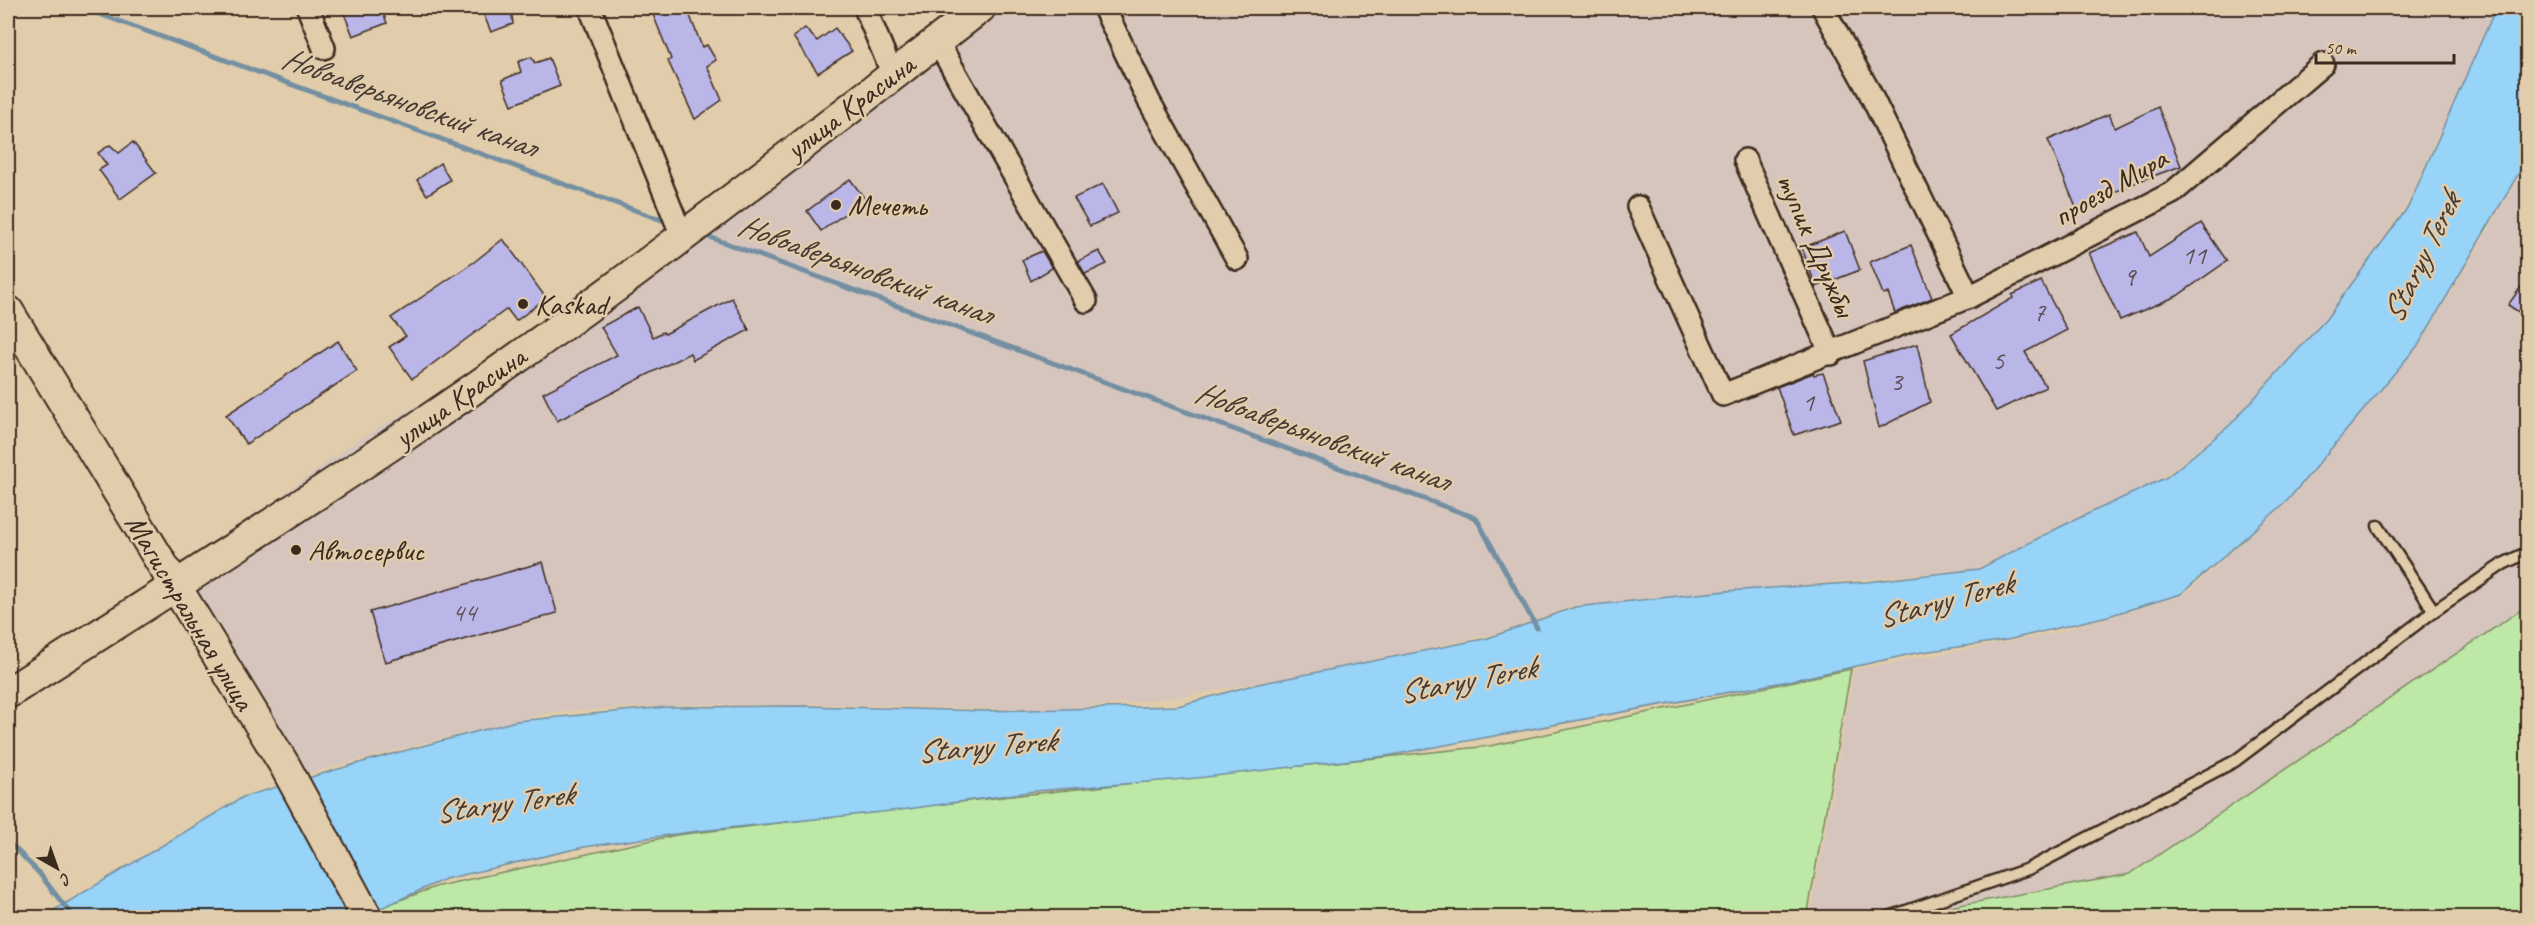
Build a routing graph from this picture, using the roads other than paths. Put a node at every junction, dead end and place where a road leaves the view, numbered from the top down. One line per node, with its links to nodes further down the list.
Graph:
1 (308, 8): 8 (street)
2 (590, 8): 13 (street)
3 (865, 8): 10 (street)
4 (980, 8): 7 (street, улица Красина)
5 (1104, 8): 14 (street)
6 (1823, 8): 15 (street)
7 (938, 40): 10 (street, улица Красина); 16 (street, улица Красина)
8 (324, 48)
9 (2323, 64): 15 (street, проезд Мира)
10 (893, 75): 13 (street, улица Красина)
11 (1745, 160): 18 (street, тупик Дружбы)
12 (1638, 207): 18 (street, проезд Мира)
13 (682, 236): 21 (street, улица Красина)
14 (1237, 259)
15 (1969, 297): 18 (street, проезд Мира)
16 (1086, 302)
17 (8, 311): 21 (street, Магистральная улица)
18 (1831, 354)
19 (2378, 526): 22 (lane)
20 (2528, 552): 22 (lane)
21 (174, 587): 23 (street, улица Красина); 24 (street, Магистральная улица)
22 (2434, 610): 25 (lane)
23 (8, 693)
24 (367, 918)
25 (1886, 918)

